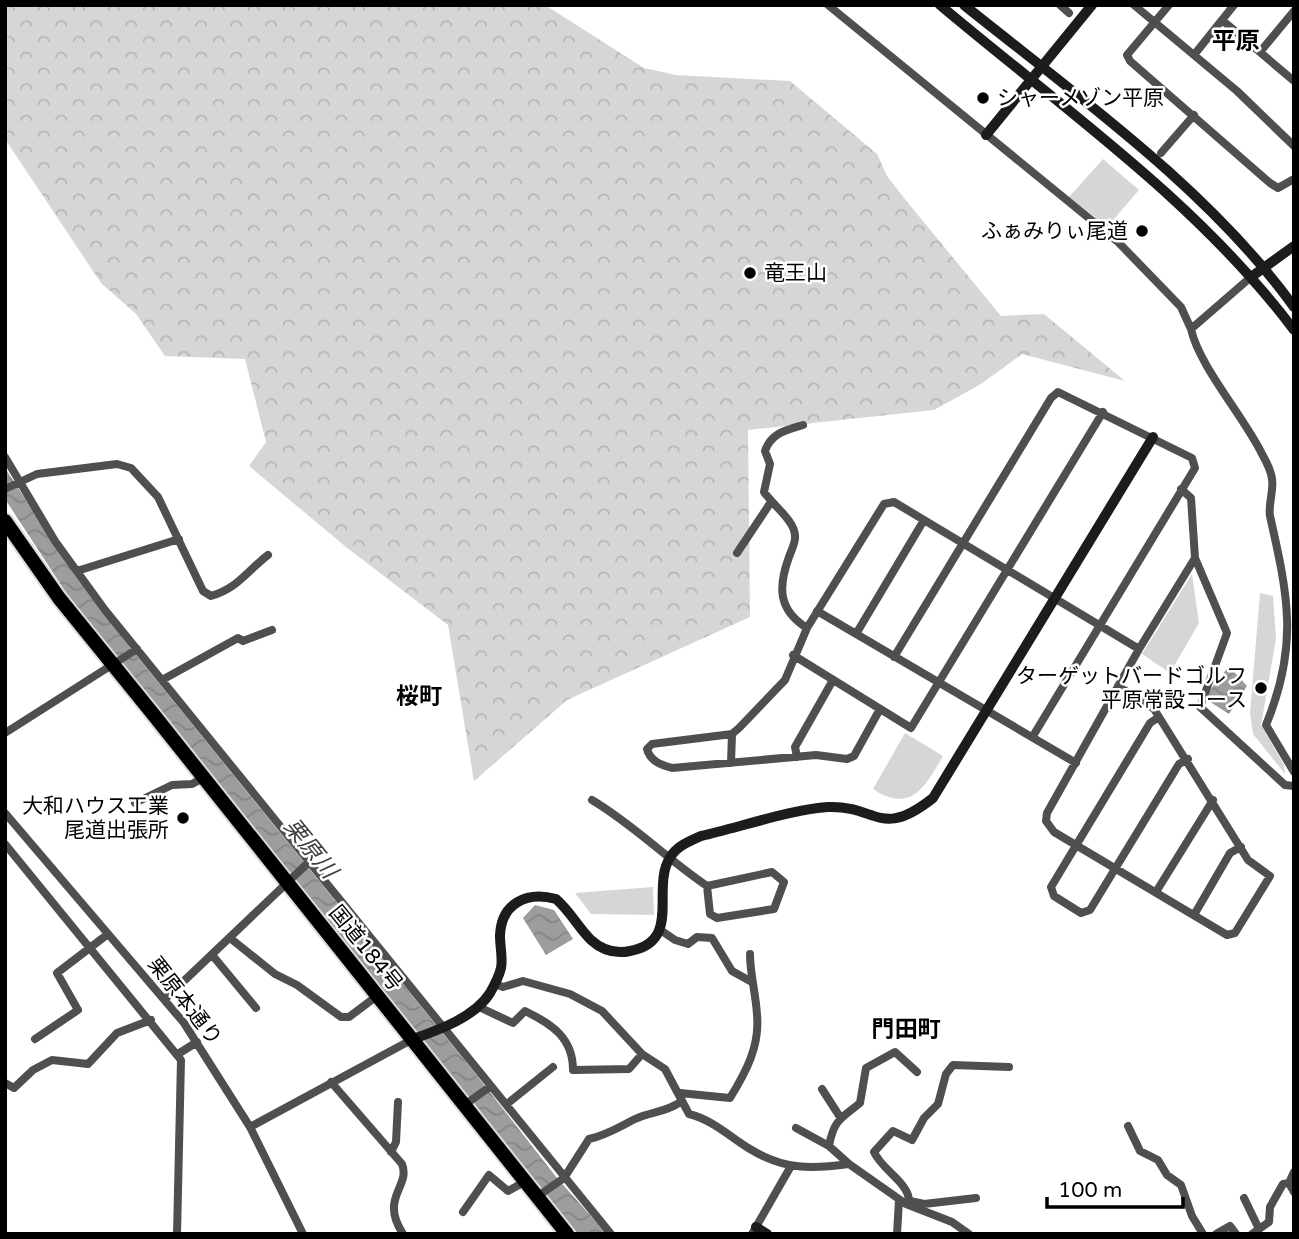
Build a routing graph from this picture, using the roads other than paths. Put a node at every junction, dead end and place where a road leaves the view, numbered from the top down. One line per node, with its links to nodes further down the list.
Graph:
1 (828, 5): 19 (street)
2 (940, 5): 16 (street)
3 (964, 5): 15 (street)
4 (1060, 5): 10 (street)
5 (1092, 5): 15 (street)
6 (1134, 5): 12 (street)
7 (1169, 5): 12 (street)
8 (1234, 5): 11 (street)
9 (1294, 11): 13 (street)
10 (1069, 13)
11 (1222, 20): 13 (street); 14 (street)
12 (1155, 22): 14 (street); 18 (street)
13 (1261, 52): 17 (street)
14 (1194, 55): 20 (street)
15 (1041, 67): 16 (street); 24 (street)
16 (1029, 79): 19 (street); 25 (street)
17 (1294, 81)
18 (1194, 115): 21 (street); 22 (street)
19 (986, 135): 27 (street)
20 (1294, 146)
21 (1161, 153)
22 (1294, 180)
23 (1294, 246): 24 (street)
24 (1263, 269): 25 (street); 26 (street)
25 (1251, 277): 27 (street); 28 (street)
26 (1294, 307)
27 (1191, 329): 71 (street)
28 (1294, 330)
29 (1103, 412): 31 (street); 40 (street); 44 (street)
30 (803, 425): 36 (street)
31 (1153, 437): 35 (street); 46 (street)
32 (5, 457): 33 (street)
33 (17, 483): 34 (street); 39 (street); 45 (street)
34 (5, 489)
35 (1181, 489): 43 (street); 48 (street)
36 (771, 502): 41 (street); 49 (street)
37 (925, 520): 40 (street); 47 (street); 51 (street)
38 (5, 521): 56 (highway, 国道184号)
39 (179, 539): 42 (street); 45 (street)
40 (964, 544): 44 (street); 55 (street)
41 (737, 554)
42 (268, 555)
43 (1195, 558): 52 (street); 73 (street)
44 (1007, 570): 46 (street); 59 (street)
45 (78, 571): 53 (street)
46 (1055, 599): 48 (street); 62 (street)
47 (817, 611): 49 (street); 51 (street)
48 (1100, 626): 52 (street); 66 (street)
49 (807, 628): 54 (street)
50 (272, 630): 57 (street)
51 (856, 634): 55 (street)
52 (1139, 649): 60 (street)
53 (136, 650): 56 (street); 57 (street)
54 (793, 655): 58 (street); 65 (street)
55 (894, 657): 59 (street)
56 (116, 665): 64 (street); 72 (highway, 国道184号)
57 (162, 680): 82 (street)
58 (833, 680): 61 (street); 67 (street)
59 (938, 684): 61 (street); 62 (street)
60 (1118, 686): 63 (street); 70 (street)
61 (880, 709): 67 (street)
62 (989, 709): 66 (street); 81 (street)
63 (1159, 717): 68 (street); 79 (street)
64 (5, 733)
65 (732, 734): 69 (street); 69 (street)
66 (1032, 736): 70 (street)
67 (797, 757): 69 (street)
68 (1188, 759): 75 (street); 83 (street)
69 (731, 763)
70 (1076, 763): 79 (street)
71 (1294, 772)
72 (203, 778): 76 (street); 84 (highway, 国道184号)
73 (1294, 786)
74 (592, 800): 81 (street)
75 (1213, 800): 80 (street); 86 (street)
76 (135, 803)
77 (5, 813): 89 (street, 栗原本通り)
78 (5, 844): 91 (street)
79 (1076, 844): 83 (street); 83 (street)
80 (1241, 848): 87 (street); 87 (street)
81 (669, 860): 85 (street); 88 (street)
82 (308, 863): 84 (street); 101 (street)
83 (1115, 868): 86 (street)
84 (288, 880): 90 (street); 96 (highway, 国道184号)
85 (707, 887): 85 (street)
86 (1156, 892): 87 (street)
87 (1194, 915)
88 (659, 929): 94 (street); 95 (street)
89 (108, 934): 91 (street); 97 (street, 栗原本通り)
90 (230, 938): 93 (street); 96 (street)
91 (90, 949): 100 (street); 103 (street)
92 (750, 954): 94 (street)
93 (213, 956): 97 (street); 99 (street)
94 (750, 981): 114 (street)
95 (495, 984): 98 (street); 106 (street)
96 (377, 996): 102 (highway, 国道184号)
97 (165, 999): 104 (street, 栗原本通り)
98 (479, 1007): 101 (street); 106 (street)
99 (256, 1008)
100 (151, 1020): 105 (street); 111 (street)
101 (439, 1027): 102 (street); 112 (street)
102 (417, 1038): 110 (street); 116 (highway, 国道184号)
103 (36, 1039)
104 (197, 1042): 105 (street); 120 (street, 栗原本通り)
105 (178, 1054): 138 (street)
106 (642, 1054): 114 (street)
107 (553, 1067): 117 (street)
108 (1009, 1067): 134 (street)
109 (917, 1072): 118 (street)
110 (331, 1082): 120 (street); 123 (street)
111 (5, 1083)
112 (488, 1087): 116 (street); 117 (street)
113 (821, 1089): 118 (street)
114 (681, 1097): 125 (street); 127 (street)
115 (398, 1102): 123 (street)
116 (466, 1103): 128 (highway, 国道184号)
117 (507, 1104): 127 (street)
118 (840, 1117): 122 (street)
119 (1128, 1126): 146 (street)
120 (250, 1127): 139 (street, 栗原本通り)
121 (796, 1128): 122 (street)
122 (829, 1146): 124 (street)
123 (391, 1152): 140 (street)
124 (849, 1164): 125 (street); 134 (street)
125 (792, 1166): 136 (street)
126 (1294, 1172): 129 (street)
127 (562, 1179): 131 (street); 142 (street)
128 (526, 1181): 131 (highway, 国道184号); 135 (street)
129 (1289, 1183): 130 (street); 137 (street)
130 (1294, 1192)
131 (541, 1195): 141 (highway, 国道184号)
132 (976, 1198): 134 (street)
133 (1244, 1198): 137 (street)
134 (905, 1202): 144 (street); 145 (street)
135 (463, 1212)
136 (754, 1231): 143 (street)
137 (1255, 1231)
138 (177, 1234)
139 (303, 1234)
140 (403, 1234)
141 (567, 1234)
142 (611, 1234)
143 (767, 1234)
144 (897, 1234)
145 (970, 1234)
146 (1203, 1234)
147 (1216, 1234): 148 (street)
148 (1236, 1234)

